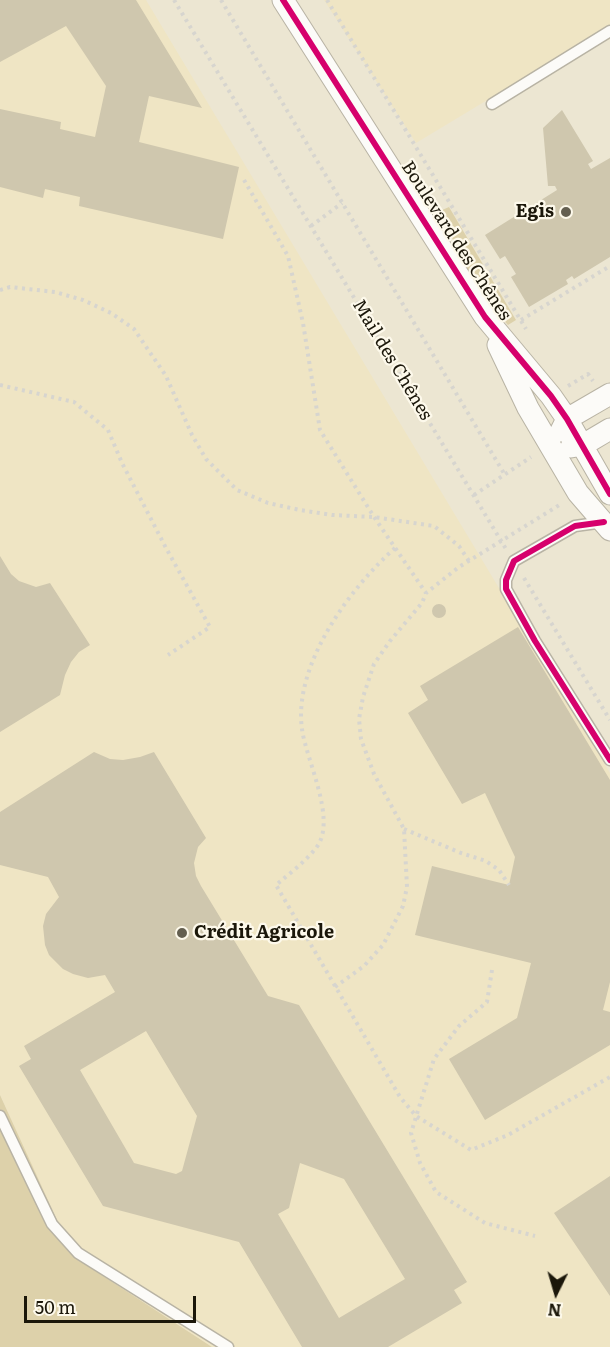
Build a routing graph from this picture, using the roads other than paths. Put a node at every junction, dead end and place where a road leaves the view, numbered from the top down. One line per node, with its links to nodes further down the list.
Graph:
1 (290, 2): 4 (street, Boulevard des Chênes)
2 (610, 31): 3 (lane)
3 (492, 104)
4 (485, 317): 6 (street, Boulevard des Chênes); 9 (street, Boulevard des Chênes)
5 (610, 394): 6 (street)
6 (567, 419): 8 (street, Boulevard des Chênes); 9 (street)
7 (610, 429): 8 (street)
8 (583, 445): 9 (street); 10 (street, Boulevard des Chênes)
9 (552, 448): 11 (street, Boulevard des Chênes)
10 (610, 494)
11 (607, 526): 12 (lane)
12 (610, 760)
13 (0, 1116): 14 (lane)
14 (228, 1347)

